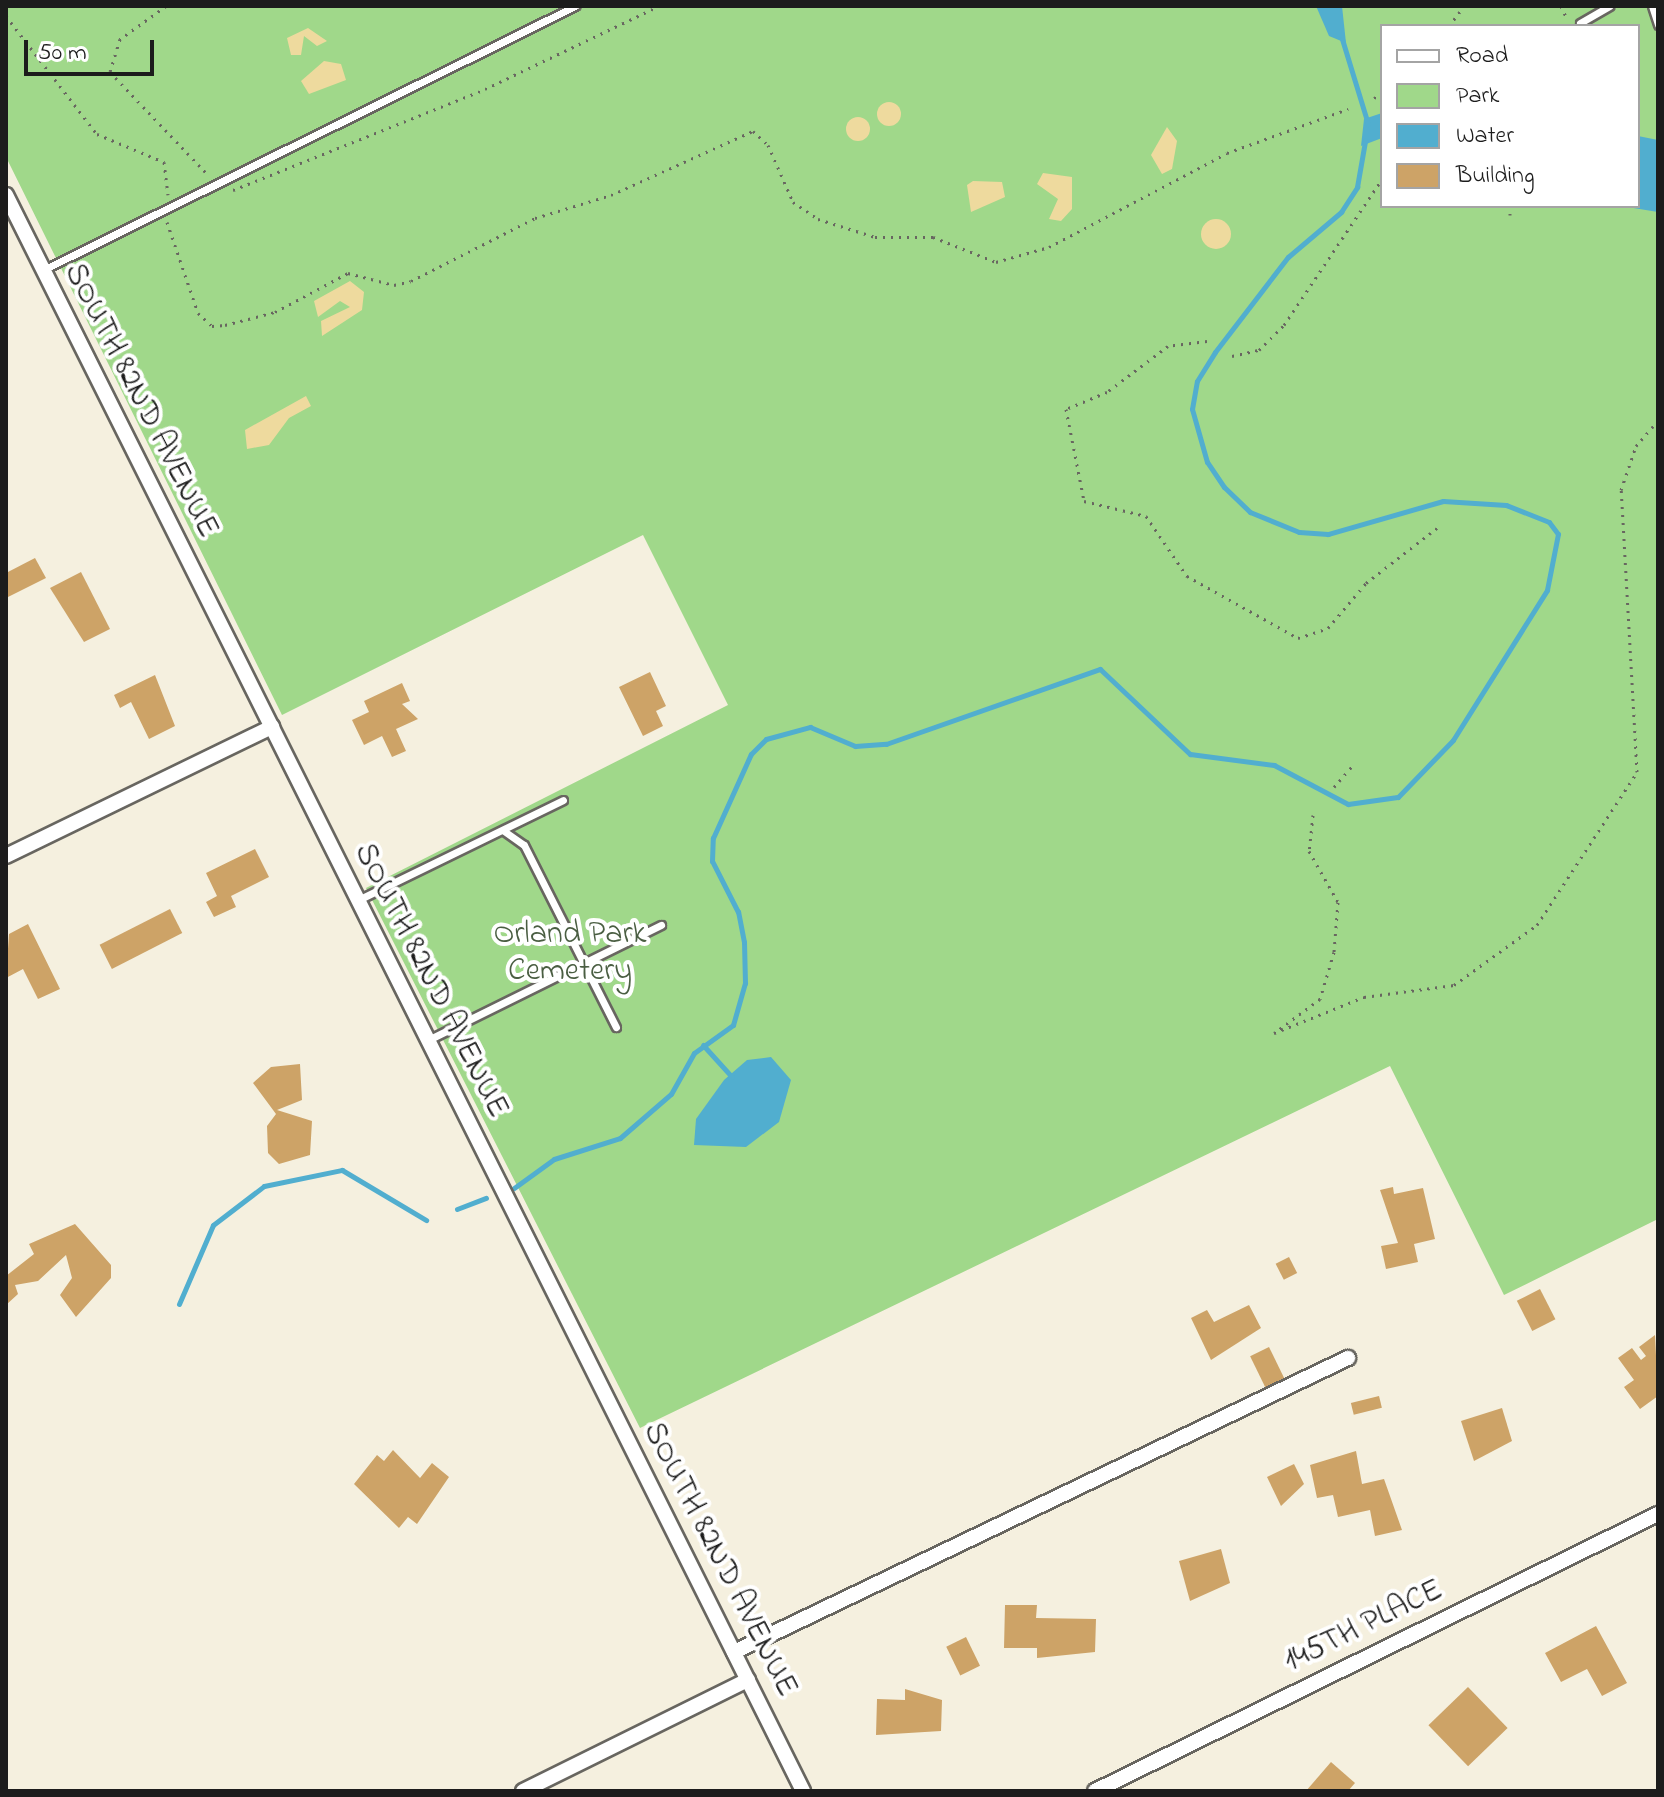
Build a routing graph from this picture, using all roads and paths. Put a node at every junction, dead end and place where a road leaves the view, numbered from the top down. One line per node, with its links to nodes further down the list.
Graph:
1 (166, 6): 15 (path)
2 (575, 6): 15 (lane)
3 (659, 6): 15 (path)
4 (1464, 6): 9 (path)
5 (1610, 6): 8 (lane)
6 (1652, 6): 10 (lane)
7 (6, 16): 17 (path)
8 (1580, 23)
9 (1450, 24)
10 (1658, 25)
11 (1380, 95): 12 (path)
12 (1374, 98)
13 (1348, 109): 17 (path)
14 (1380, 182): 22 (path)
15 (217, 185): 17 (lane)
16 (6, 195): 20 (street, SOUTH 82ND AVENUE)
17 (168, 208): 20 (lane)
18 (1510, 208): 19 (path)
19 (1510, 215)
20 (43, 270): 25 (street, SOUTH 82ND AVENUE)
21 (1207, 341): 24 (path)
22 (1232, 356)
23 (1658, 421): 29 (path)
24 (1437, 528)
25 (272, 727): 31 (street); 32 (street, SOUTH 82ND AVENUE)
26 (1352, 766): 27 (path)
27 (1334, 787)
28 (563, 800): 30 (lane)
29 (1313, 815)
30 (504, 831): 32 (lane); 34 (lane)
31 (6, 856)
32 (358, 900): 36 (street, SOUTH 82ND AVENUE)
33 (661, 925): 34 (lane)
34 (584, 963): 35 (lane); 36 (lane)
35 (616, 1027)
36 (428, 1040): 39 (street, SOUTH 82ND AVENUE)
37 (1348, 1358): 39 (street)
38 (1658, 1514): 43 (street, 145TH PLACE)
39 (734, 1652): 40 (street, SOUTH 82ND AVENUE)
40 (748, 1680): 41 (street); 42 (street, SOUTH 82ND AVENUE)
41 (523, 1791)
42 (803, 1791)
43 (1095, 1791)

